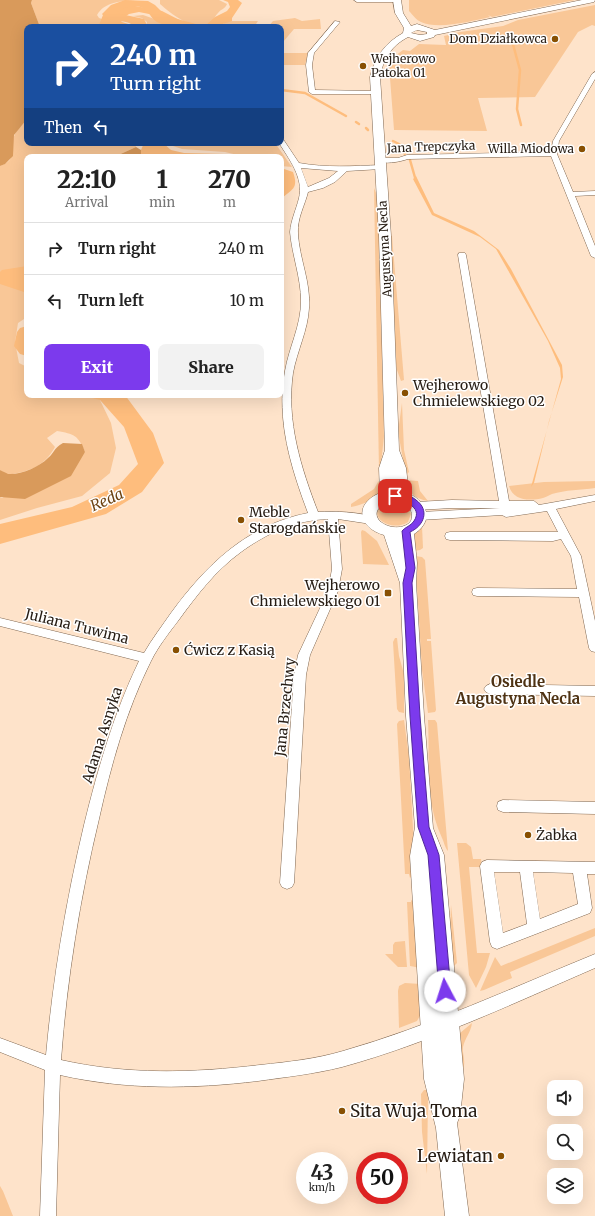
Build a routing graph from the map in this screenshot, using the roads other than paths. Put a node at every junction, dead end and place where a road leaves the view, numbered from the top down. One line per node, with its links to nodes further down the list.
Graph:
1 (357, 0): 2 (street)
2 (397, 0): 5 (main road)
3 (594, 0): 5 (main road, Augustyna Necla)
4 (337, 22): 7 (street)
5 (411, 30): 7 (main road, Augustyna Necla)
6 (595, 74): 8 (street)
7 (375, 93): 12 (main road, Augustyna Necla)
8 (584, 94): 9 (street); 11 (street)
9 (593, 95)
10 (284, 145): 13 (street)
11 (554, 154): 12 (street, Jana Trepczyka); 17 (street)
12 (380, 164): 14 (street, Jana Trepczyka); 20 (main road, Augustyna Necla)
13 (296, 165): 14 (street, Jana Trepczyka); 15 (street)
14 (345, 169): 15 (street)
15 (305, 190): 29 (street)
16 (595, 193): 17 (street)
17 (570, 194): 19 (street)
18 (462, 255): 25 (street)
19 (595, 256)
20 (392, 450): 21 (main road, Augustyna Necla); 22 (main road, Augustyna Necla)
21 (387, 496): 22 (main road); 27 (main road)
22 (402, 497): 26 (main road)
23 (595, 498): 24 (street)
24 (550, 506): 25 (street); 32 (street)
25 (505, 509): 26 (street)
26 (419, 511): 30 (main road)
27 (370, 514): 28 (street, Adama Asnyka); 31 (main road)
28 (333, 515): 29 (street, Adama Asnyka); 47 (street, Jana Brzechwy)
29 (314, 516): 39 (street, Adama Asnyka)
30 (406, 531): 31 (main road); 34 (main road)
31 (390, 532): 34 (main road)
32 (564, 535): 33 (street); 36 (street)
33 (450, 536)
34 (408, 583): 50 (main road)
35 (477, 592): 36 (street)
36 (584, 593): 38 (street)
37 (0, 622): 39 (street, Juliana Tuwima)
38 (595, 648)
39 (146, 658): 52 (street, Adama Asnyka)
40 (490, 690): 41 (street)
41 (595, 691)
42 (503, 806): 43 (street)
43 (595, 808)
44 (526, 866): 45 (street); 48 (street); 48 (street)
45 (579, 867): 46 (street); 48 (street)
46 (595, 868)
47 (287, 883)
48 (534, 928)
49 (595, 961): 50 (street)
50 (440, 1025): 52 (street); 54 (main road)
51 (0, 1045): 52 (street)
52 (53, 1066): 53 (street, Adama Asnyka)
53 (48, 1216)
54 (457, 1216)

